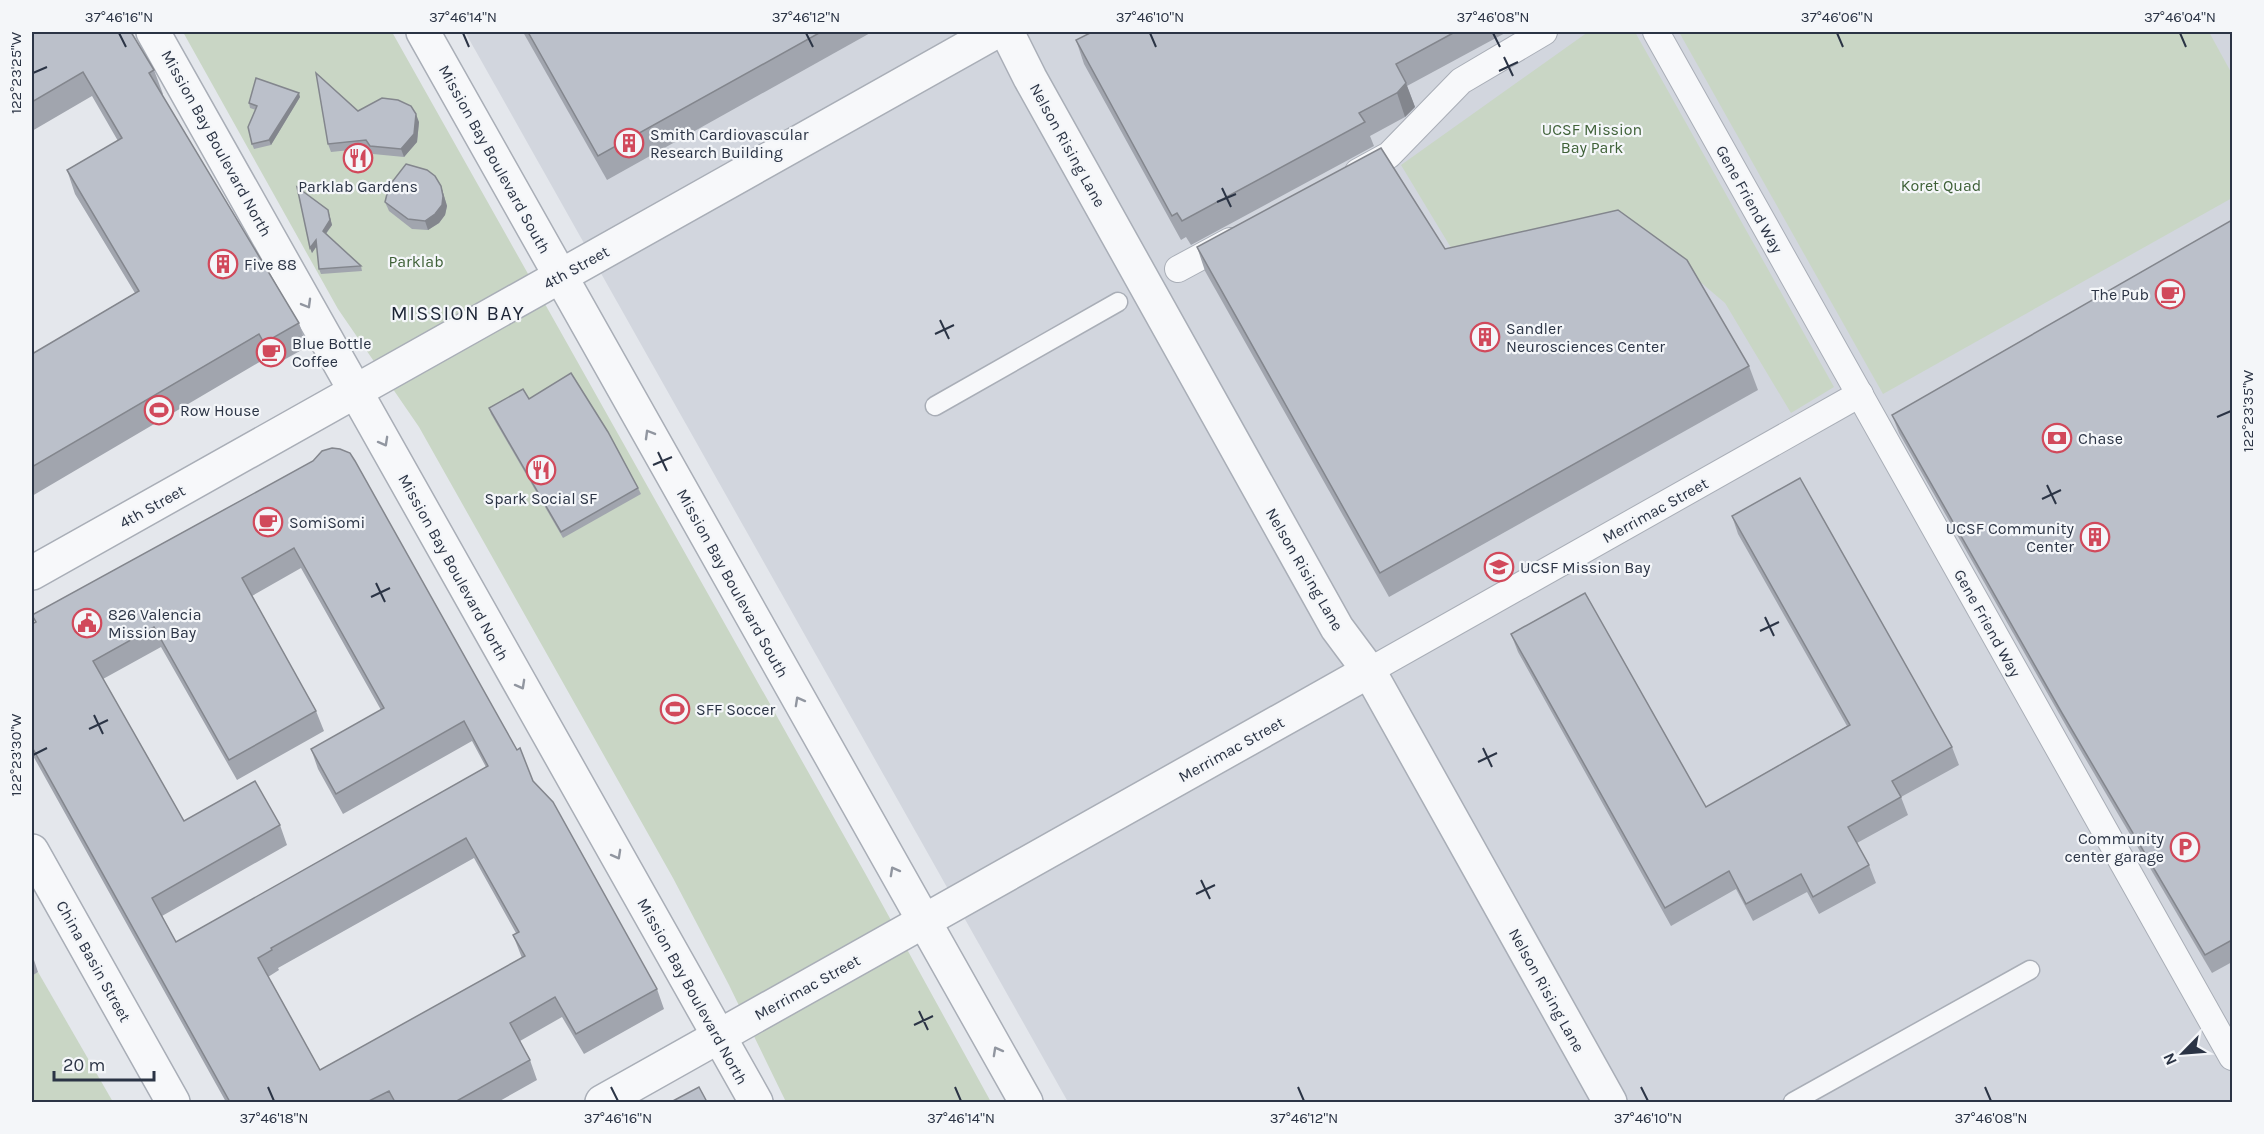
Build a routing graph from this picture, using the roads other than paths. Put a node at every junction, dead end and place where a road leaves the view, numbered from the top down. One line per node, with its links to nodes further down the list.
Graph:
1 (153, 32): 12 (street, Mission Bay Boulevard North, one-way to 12)
2 (423, 32): 10 (street, Mission Bay Boulevard South)
3 (994, 32): 10 (street, 4th Street)
4 (1007, 32): 16 (street, Nelson Rising Lane)
5 (1544, 32): 7 (street)
6 (1656, 32): 13 (street, Gene Friend Way)
7 (1336, 184)
8 (1252, 229): 9 (street)
9 (1178, 269)
10 (561, 276): 12 (street, 4th Street); 18 (street, Mission Bay Boulevard South, one-way to 10)
11 (1118, 302): 14 (lane)
12 (356, 391): 15 (street, 4th Street); 20 (street, Mission Bay Boulevard North, one-way to 20)
13 (1860, 394): 16 (street, Merrimac Street); 21 (street, Gene Friend Way)
14 (935, 406)
15 (32, 573)
16 (1369, 671): 18 (street, Merrimac Street); 26 (street, Nelson Rising Lane)
17 (32, 851): 22 (street, China Basin Street)
18 (923, 922): 20 (street, Merrimac Street); 25 (street, Mission Bay Boulevard South, one-way to 18)
19 (2030, 970): 27 (lane)
20 (719, 1037): 23 (street, Merrimac Street); 24 (street, Mission Bay Boulevard North)
21 (2232, 1057)
22 (173, 1102)
23 (602, 1102)
24 (756, 1102)
25 (1026, 1102)
26 (1610, 1102)
27 (1793, 1102)

